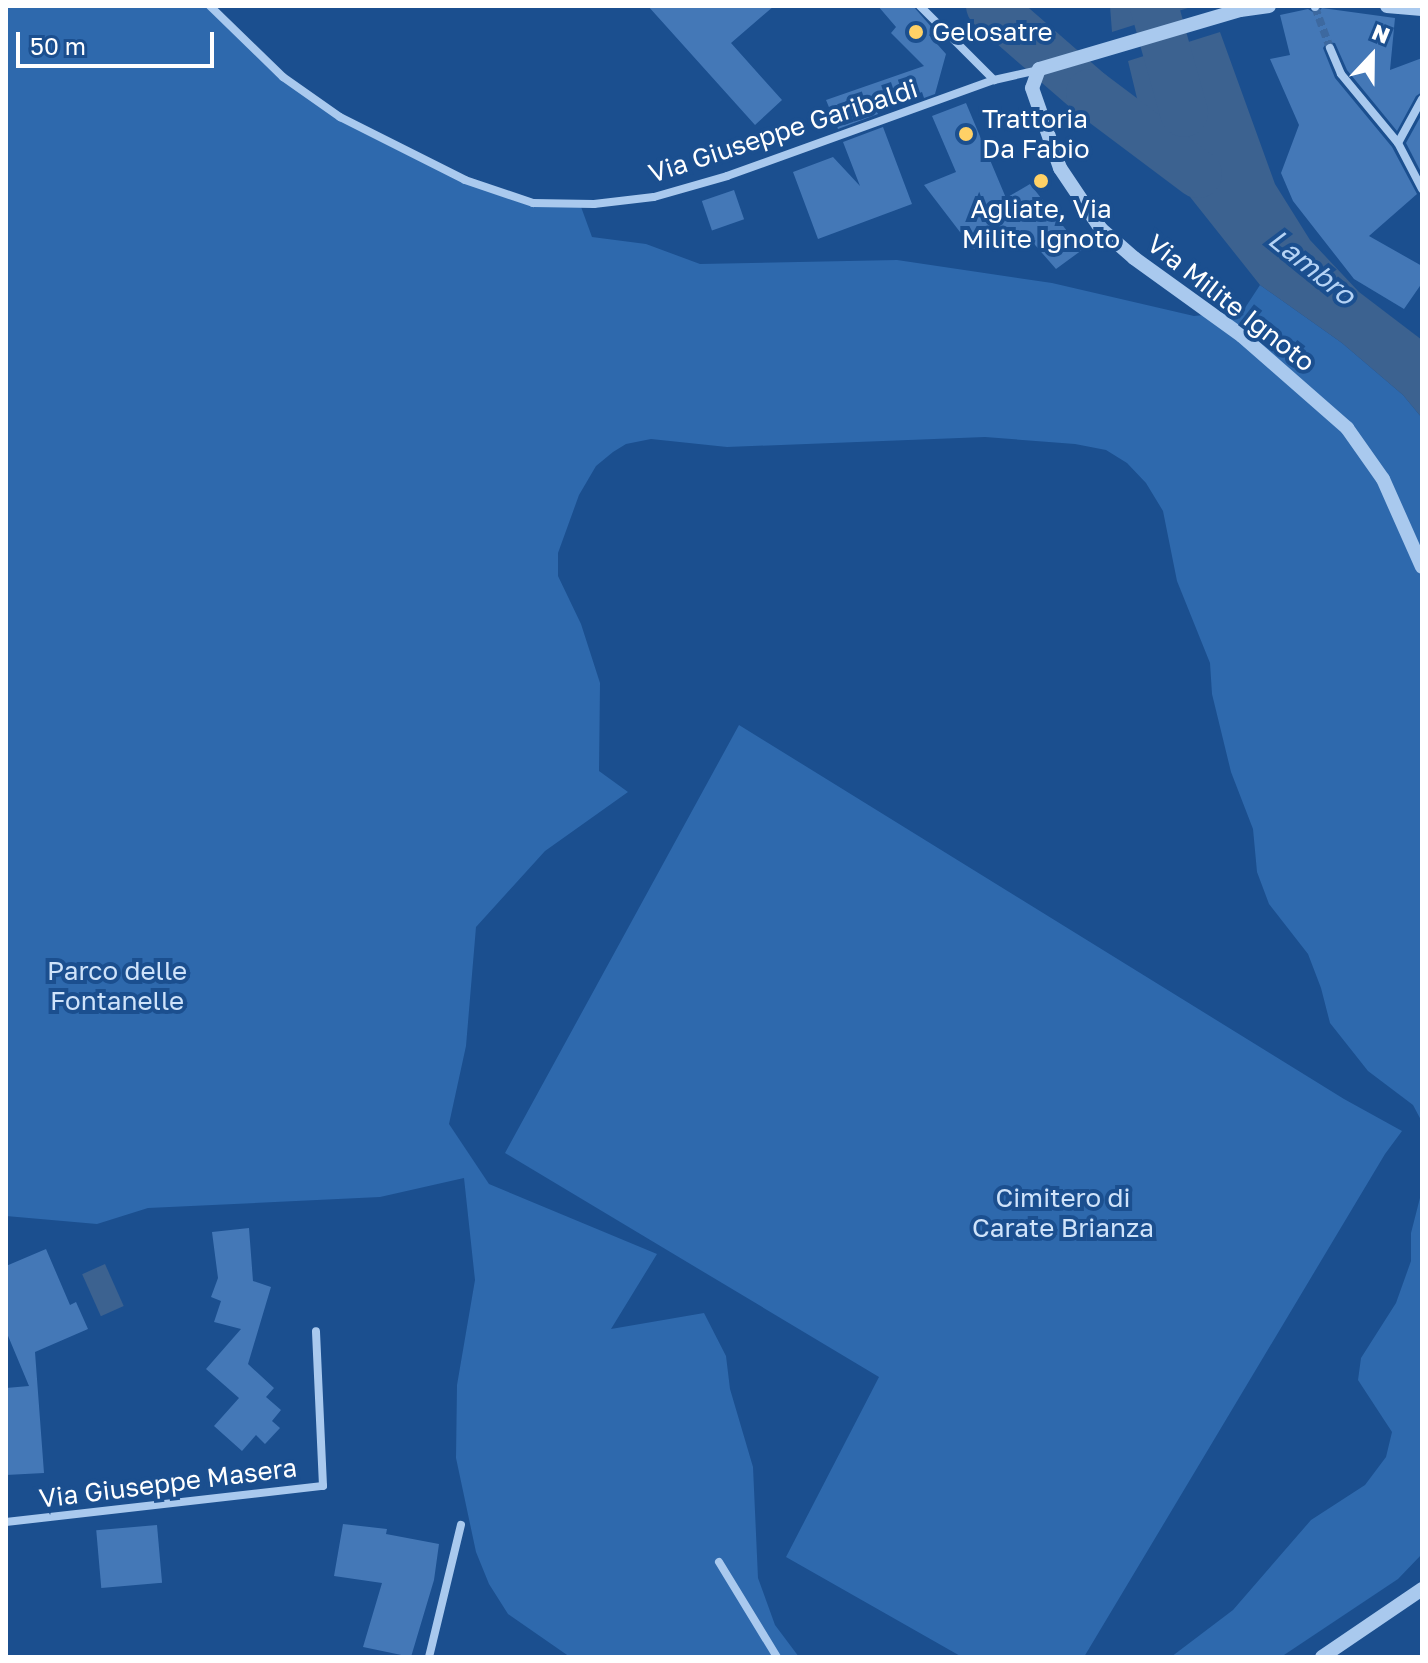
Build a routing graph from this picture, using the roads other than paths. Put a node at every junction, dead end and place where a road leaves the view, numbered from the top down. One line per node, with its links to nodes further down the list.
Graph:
1 (210, 6): 8 (street, Via Giuseppe Garibaldi)
2 (920, 6): 8 (street)
3 (1269, 6): 7 (street)
4 (1387, 6): 5 (street)
5 (1422, 9)
6 (1330, 48): 10 (street)
7 (1039, 69): 8 (street, Via Giuseppe Garibaldi); 12 (street, Via Milite Ignoto)
8 (994, 80)
9 (1422, 99): 10 (street)
10 (1398, 143): 11 (street)
11 (1422, 189)
12 (1422, 567)
13 (316, 1331): 14 (street, Via Giuseppe Masera)
14 (6, 1522)
15 (461, 1525): 18 (street)
16 (719, 1562): 19 (street)
17 (1422, 1589): 20 (street)
18 (429, 1657)
19 (777, 1657)
20 (1322, 1657)

